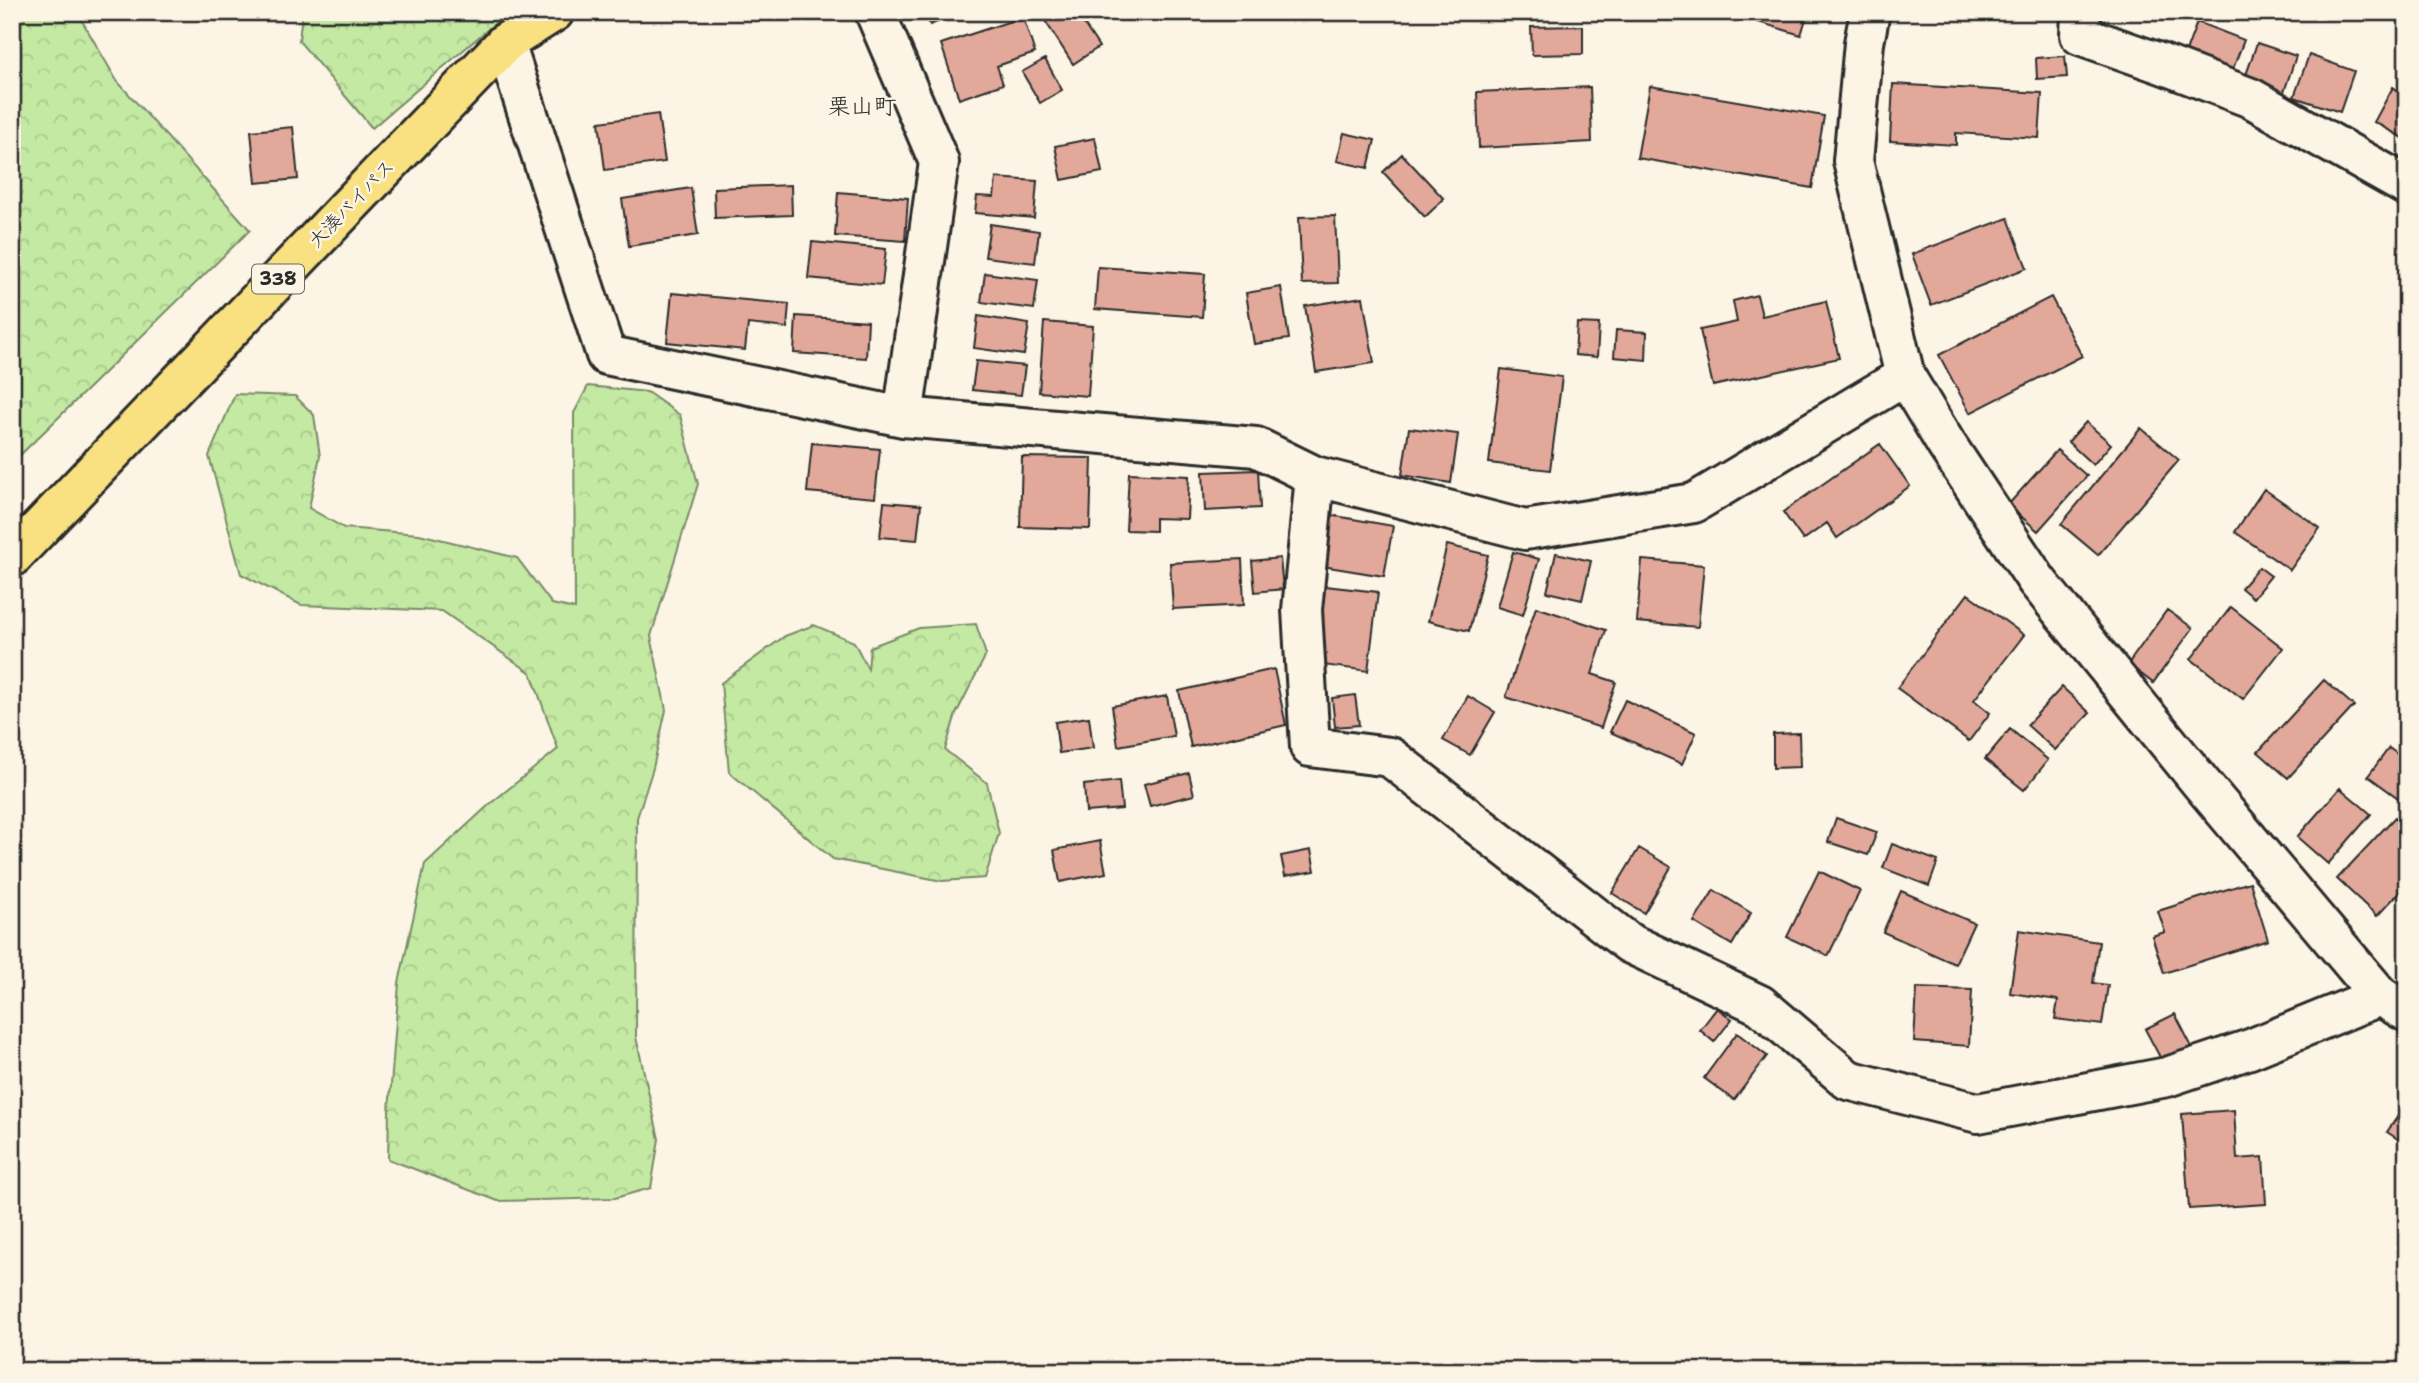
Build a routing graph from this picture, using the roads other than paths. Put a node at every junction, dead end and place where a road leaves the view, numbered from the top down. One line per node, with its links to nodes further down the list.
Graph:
1 (554, 12): 5 (highway, 大湊バイパス / 338)
2 (876, 12): 8 (street)
3 (1870, 12): 7 (street)
4 (2081, 12): 6 (street)
5 (505, 43): 8 (street); 10 (highway, 大湊バイパス / 338)
6 (2407, 186)
7 (1905, 376): 9 (street); 11 (street)
8 (903, 417): 9 (street)
9 (1315, 476): 11 (street)
10 (12, 556)
11 (2394, 1004)

